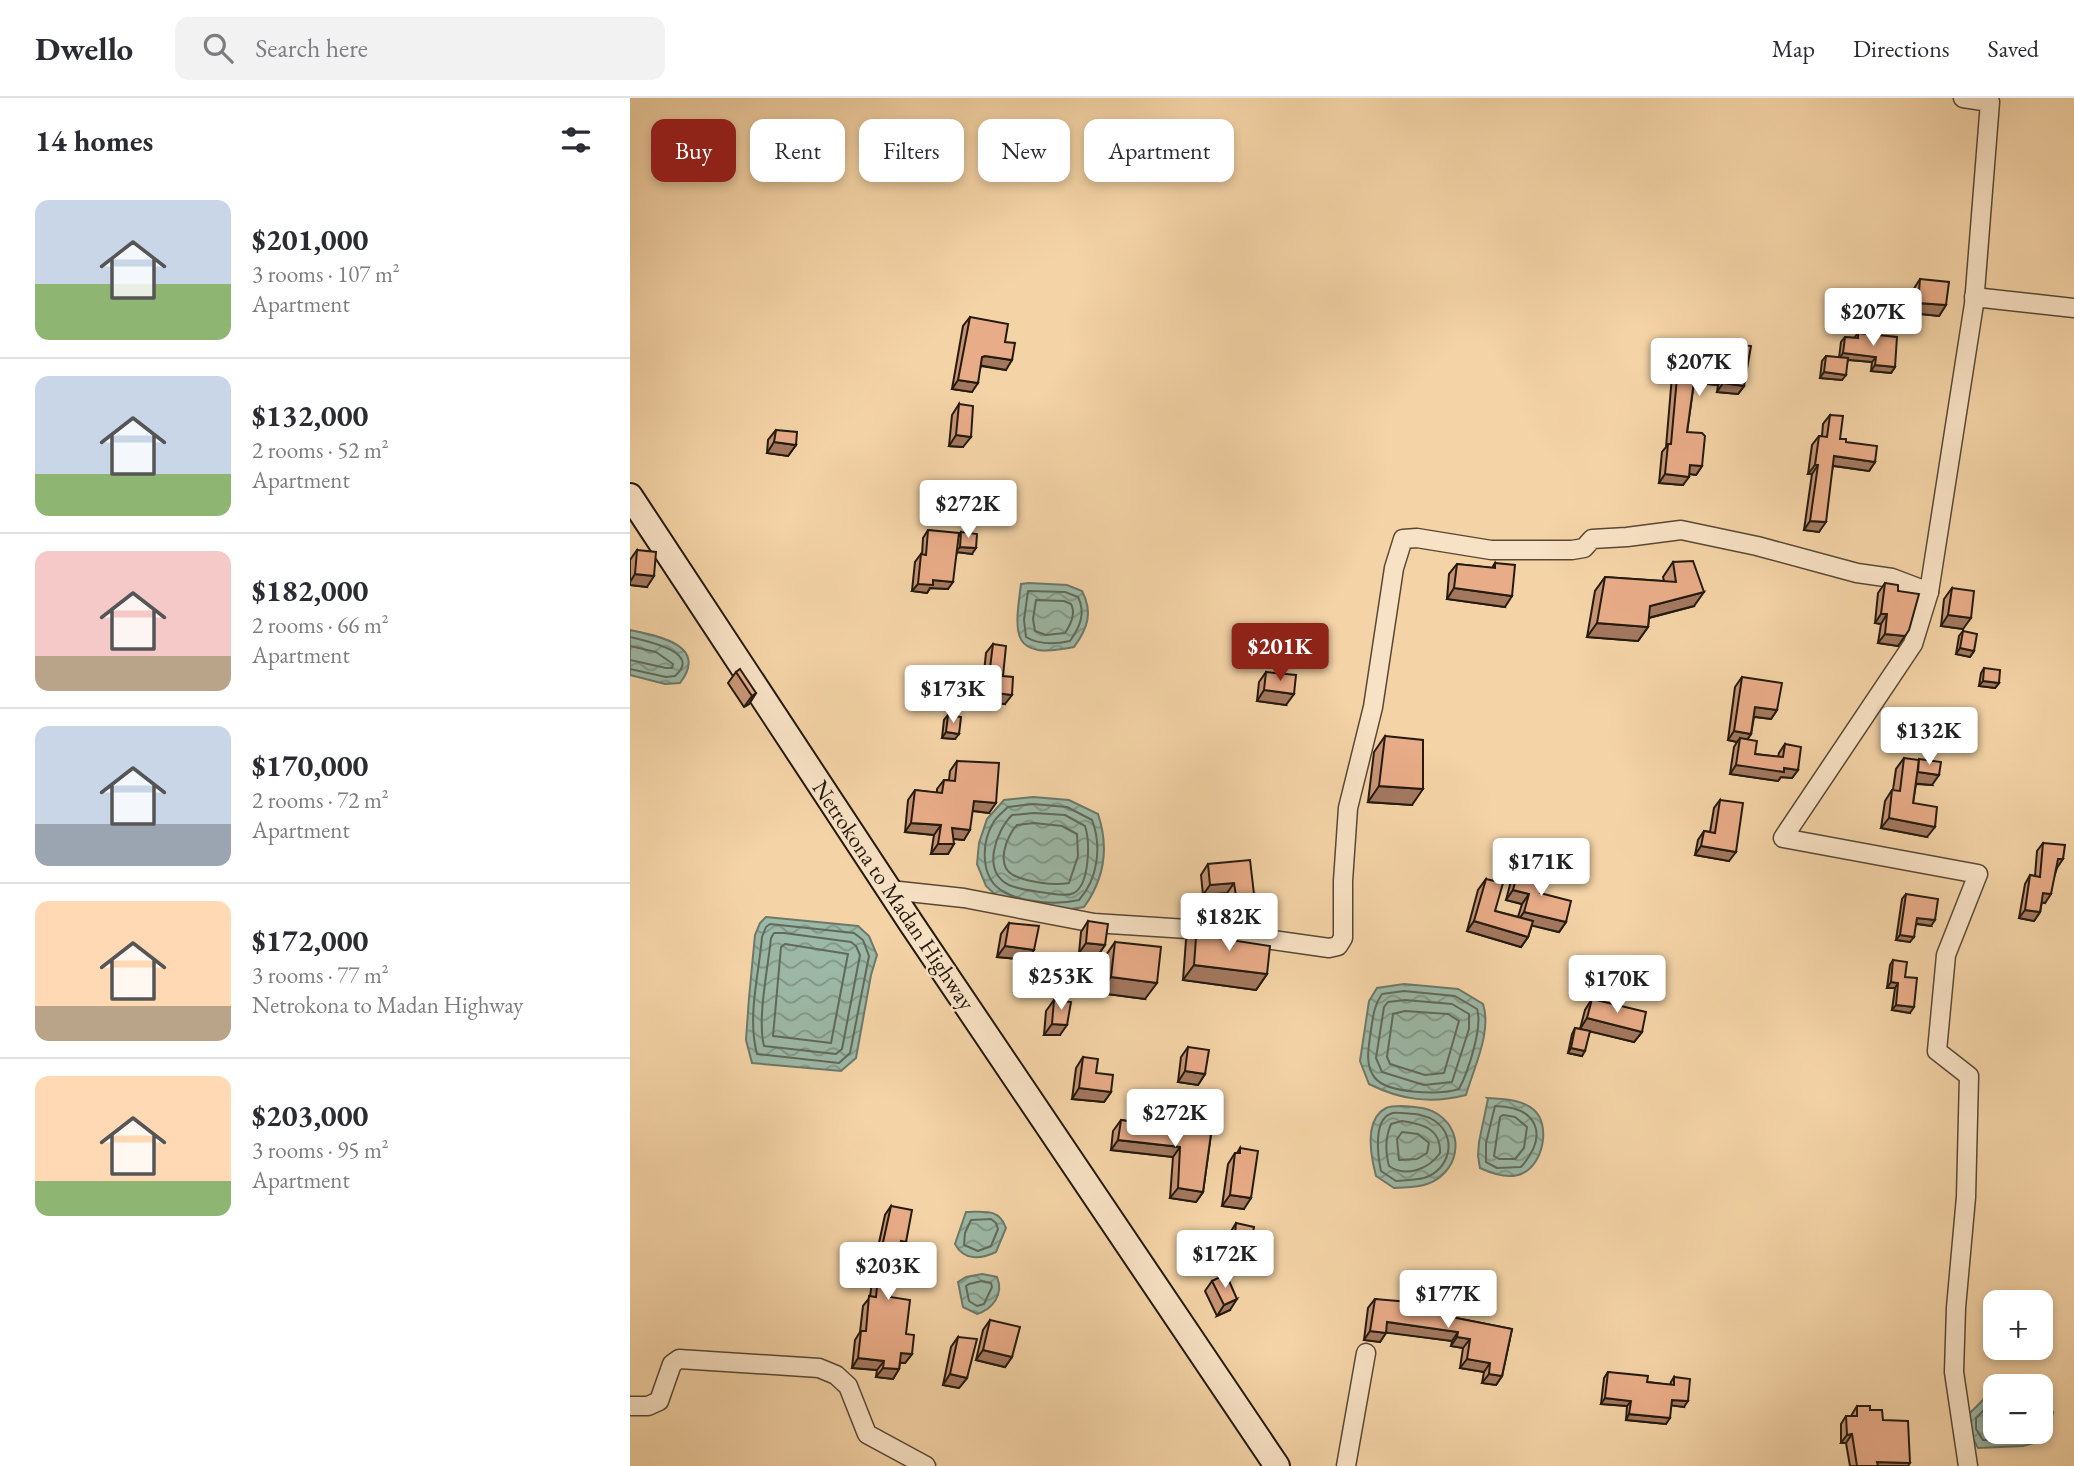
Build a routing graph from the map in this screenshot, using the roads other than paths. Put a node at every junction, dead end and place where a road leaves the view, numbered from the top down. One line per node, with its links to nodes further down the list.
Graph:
1 (1963, 98): 2 (street)
2 (1974, 297): 3 (street); 5 (street)
3 (2074, 308)
4 (630, 496): 6 (main road, Netrokona to Madan Highway)
5 (1929, 592): 6 (street); 12 (street)
6 (890, 890): 10 (main road, Netrokona to Madan Highway)
7 (1366, 1353): 11 (street)
8 (630, 1406): 9 (street)
9 (926, 1466)
10 (1277, 1466)
11 (1346, 1466)
12 (1968, 1466)

